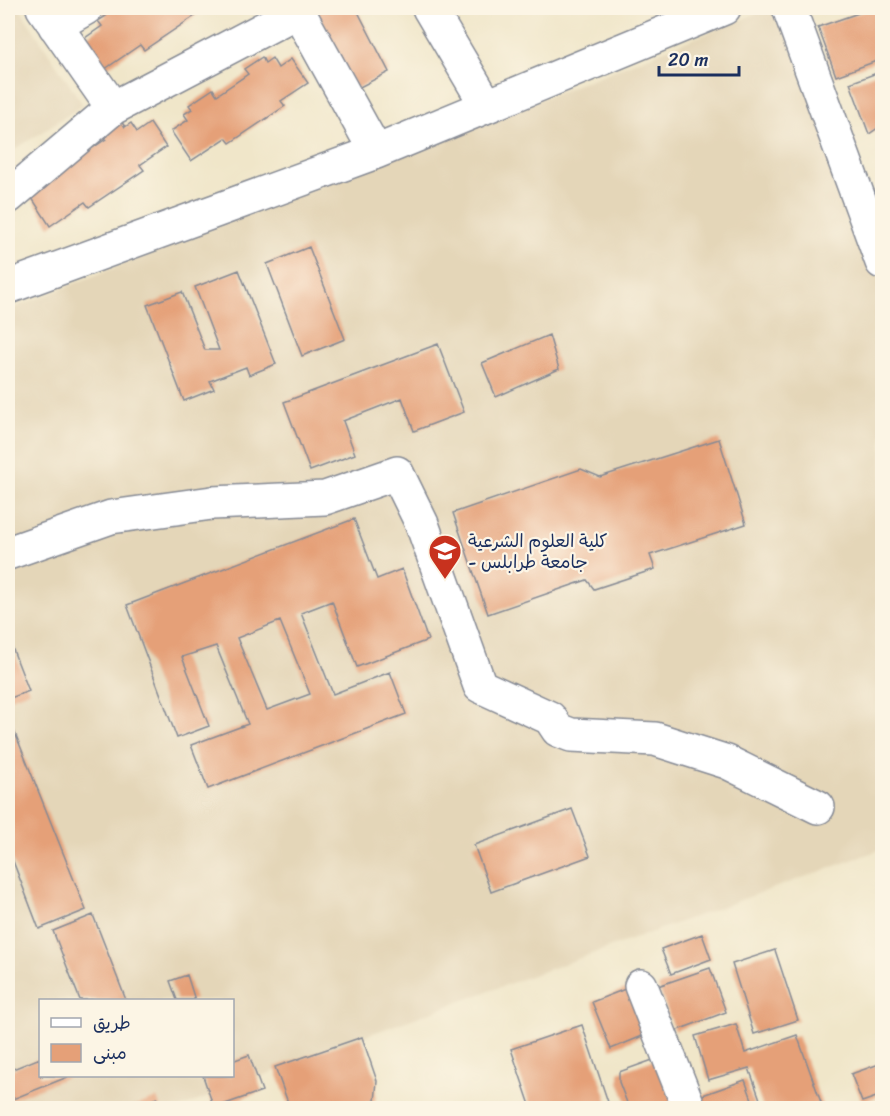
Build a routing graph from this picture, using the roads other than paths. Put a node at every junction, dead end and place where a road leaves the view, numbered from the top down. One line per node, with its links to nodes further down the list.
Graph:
1 (86, 8): 6 (street)
2 (724, 8): 7 (street)
3 (789, 8): 11 (street)
4 (297, 9): 8 (street); 9 (street)
5 (436, 10): 7 (street)
6 (49, 17): 8 (street)
7 (487, 106): 9 (street)
8 (113, 108): 10 (street)
9 (376, 152): 12 (street)
10 (8, 197)
11 (882, 262)
12 (8, 287)
13 (8, 553): 14 (street)
14 (818, 807)
15 (641, 986): 16 (street)
16 (689, 1108)

